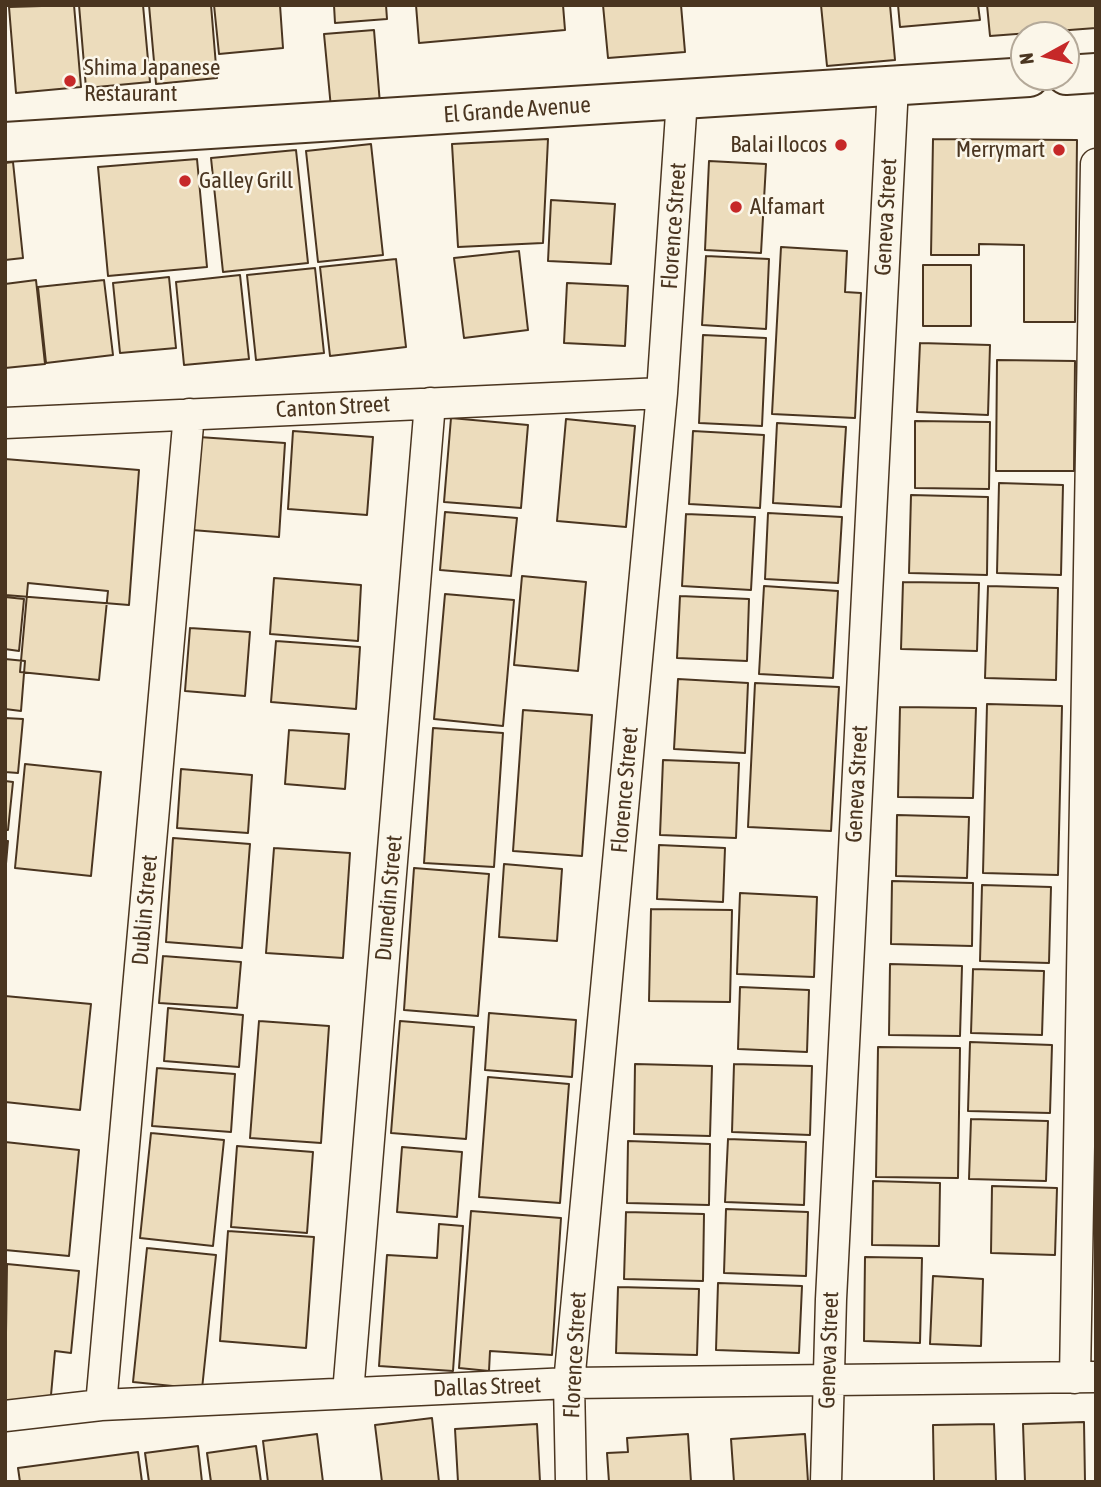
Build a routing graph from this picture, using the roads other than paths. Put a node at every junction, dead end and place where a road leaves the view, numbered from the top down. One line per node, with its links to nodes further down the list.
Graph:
1 (1010, 78): 2 (street, El Grande Avenue)
2 (893, 86): 3 (street, El Grande Avenue); 11 (street, Geneva Street)
3 (682, 99): 4 (street, El Grande Avenue); 6 (street, Florence Street)
4 (5, 142)
5 (1096, 164): 10 (street)
6 (662, 393): 7 (street, Canton Street); 12 (street, Florence Street)
7 (430, 403): 8 (street, Canton Street); 13 (street, Dunedin Street)
8 (189, 414): 9 (street, Canton Street); 14 (street, Dublin Street)
9 (5, 423)
10 (1085, 1378): 11 (street, Dallas Street)
11 (827, 1380): 12 (street, Dallas Street); 17 (street, Geneva Street)
12 (569, 1383): 13 (street, Dallas Street); 16 (street, Florence Street)
13 (348, 1393): 14 (street, Dallas Street)
14 (102, 1405): 15 (street, Dallas Street)
15 (5, 1416)
16 (571, 1482)
17 (826, 1482)

